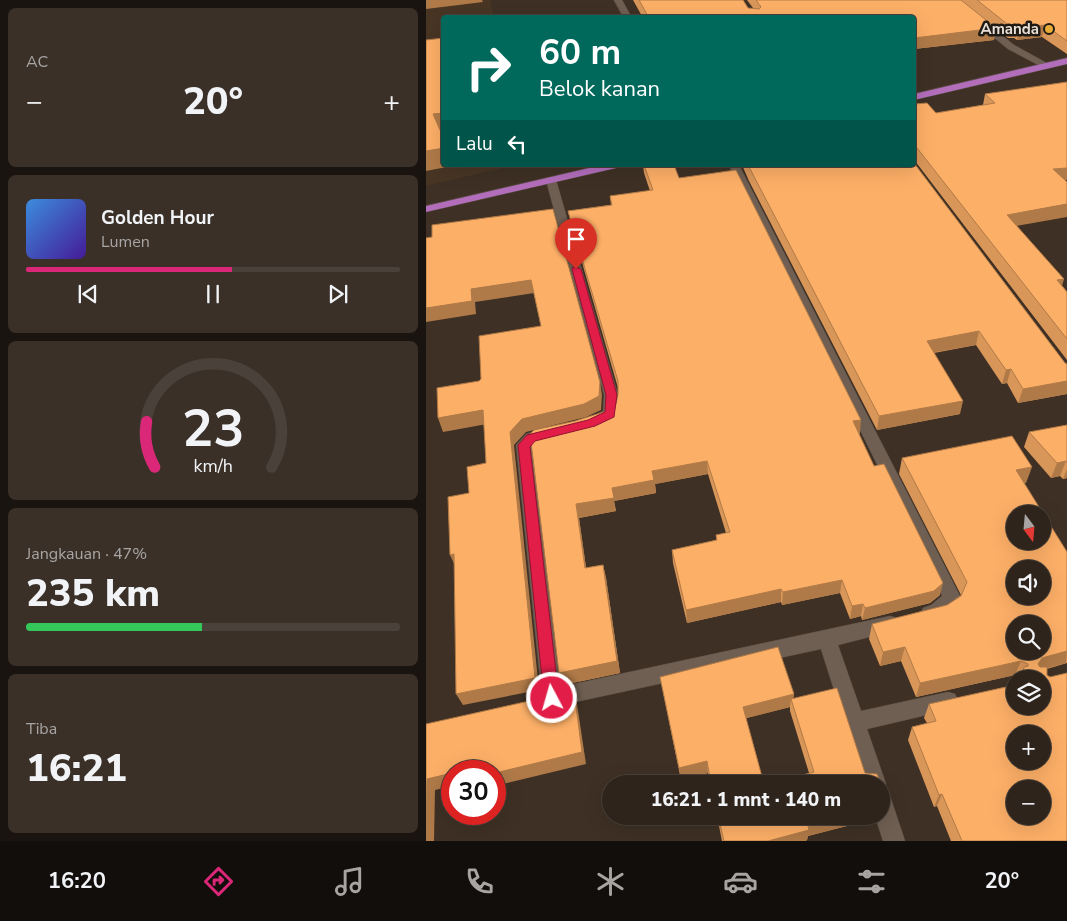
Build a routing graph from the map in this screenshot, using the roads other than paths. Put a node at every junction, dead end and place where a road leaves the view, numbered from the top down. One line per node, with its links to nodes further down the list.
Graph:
1 (618, 0): 3 (street)
2 (953, 0): 5 (street)
3 (626, 15)
4 (1067, 61): 5 (highway)
5 (1047, 66): 6 (highway)
6 (916, 97)
7 (607, 167): 9 (highway)
8 (735, 167): 11 (street)
9 (551, 180): 10 (highway); 13 (street)
10 (426, 209)
11 (826, 639): 13 (street); 15 (street)
12 (968, 697): 15 (street)
13 (552, 698): 14 (street)
14 (532, 702)
15 (855, 722): 16 (street)
16 (872, 775)
17 (889, 825): 18 (street)
18 (894, 841)

